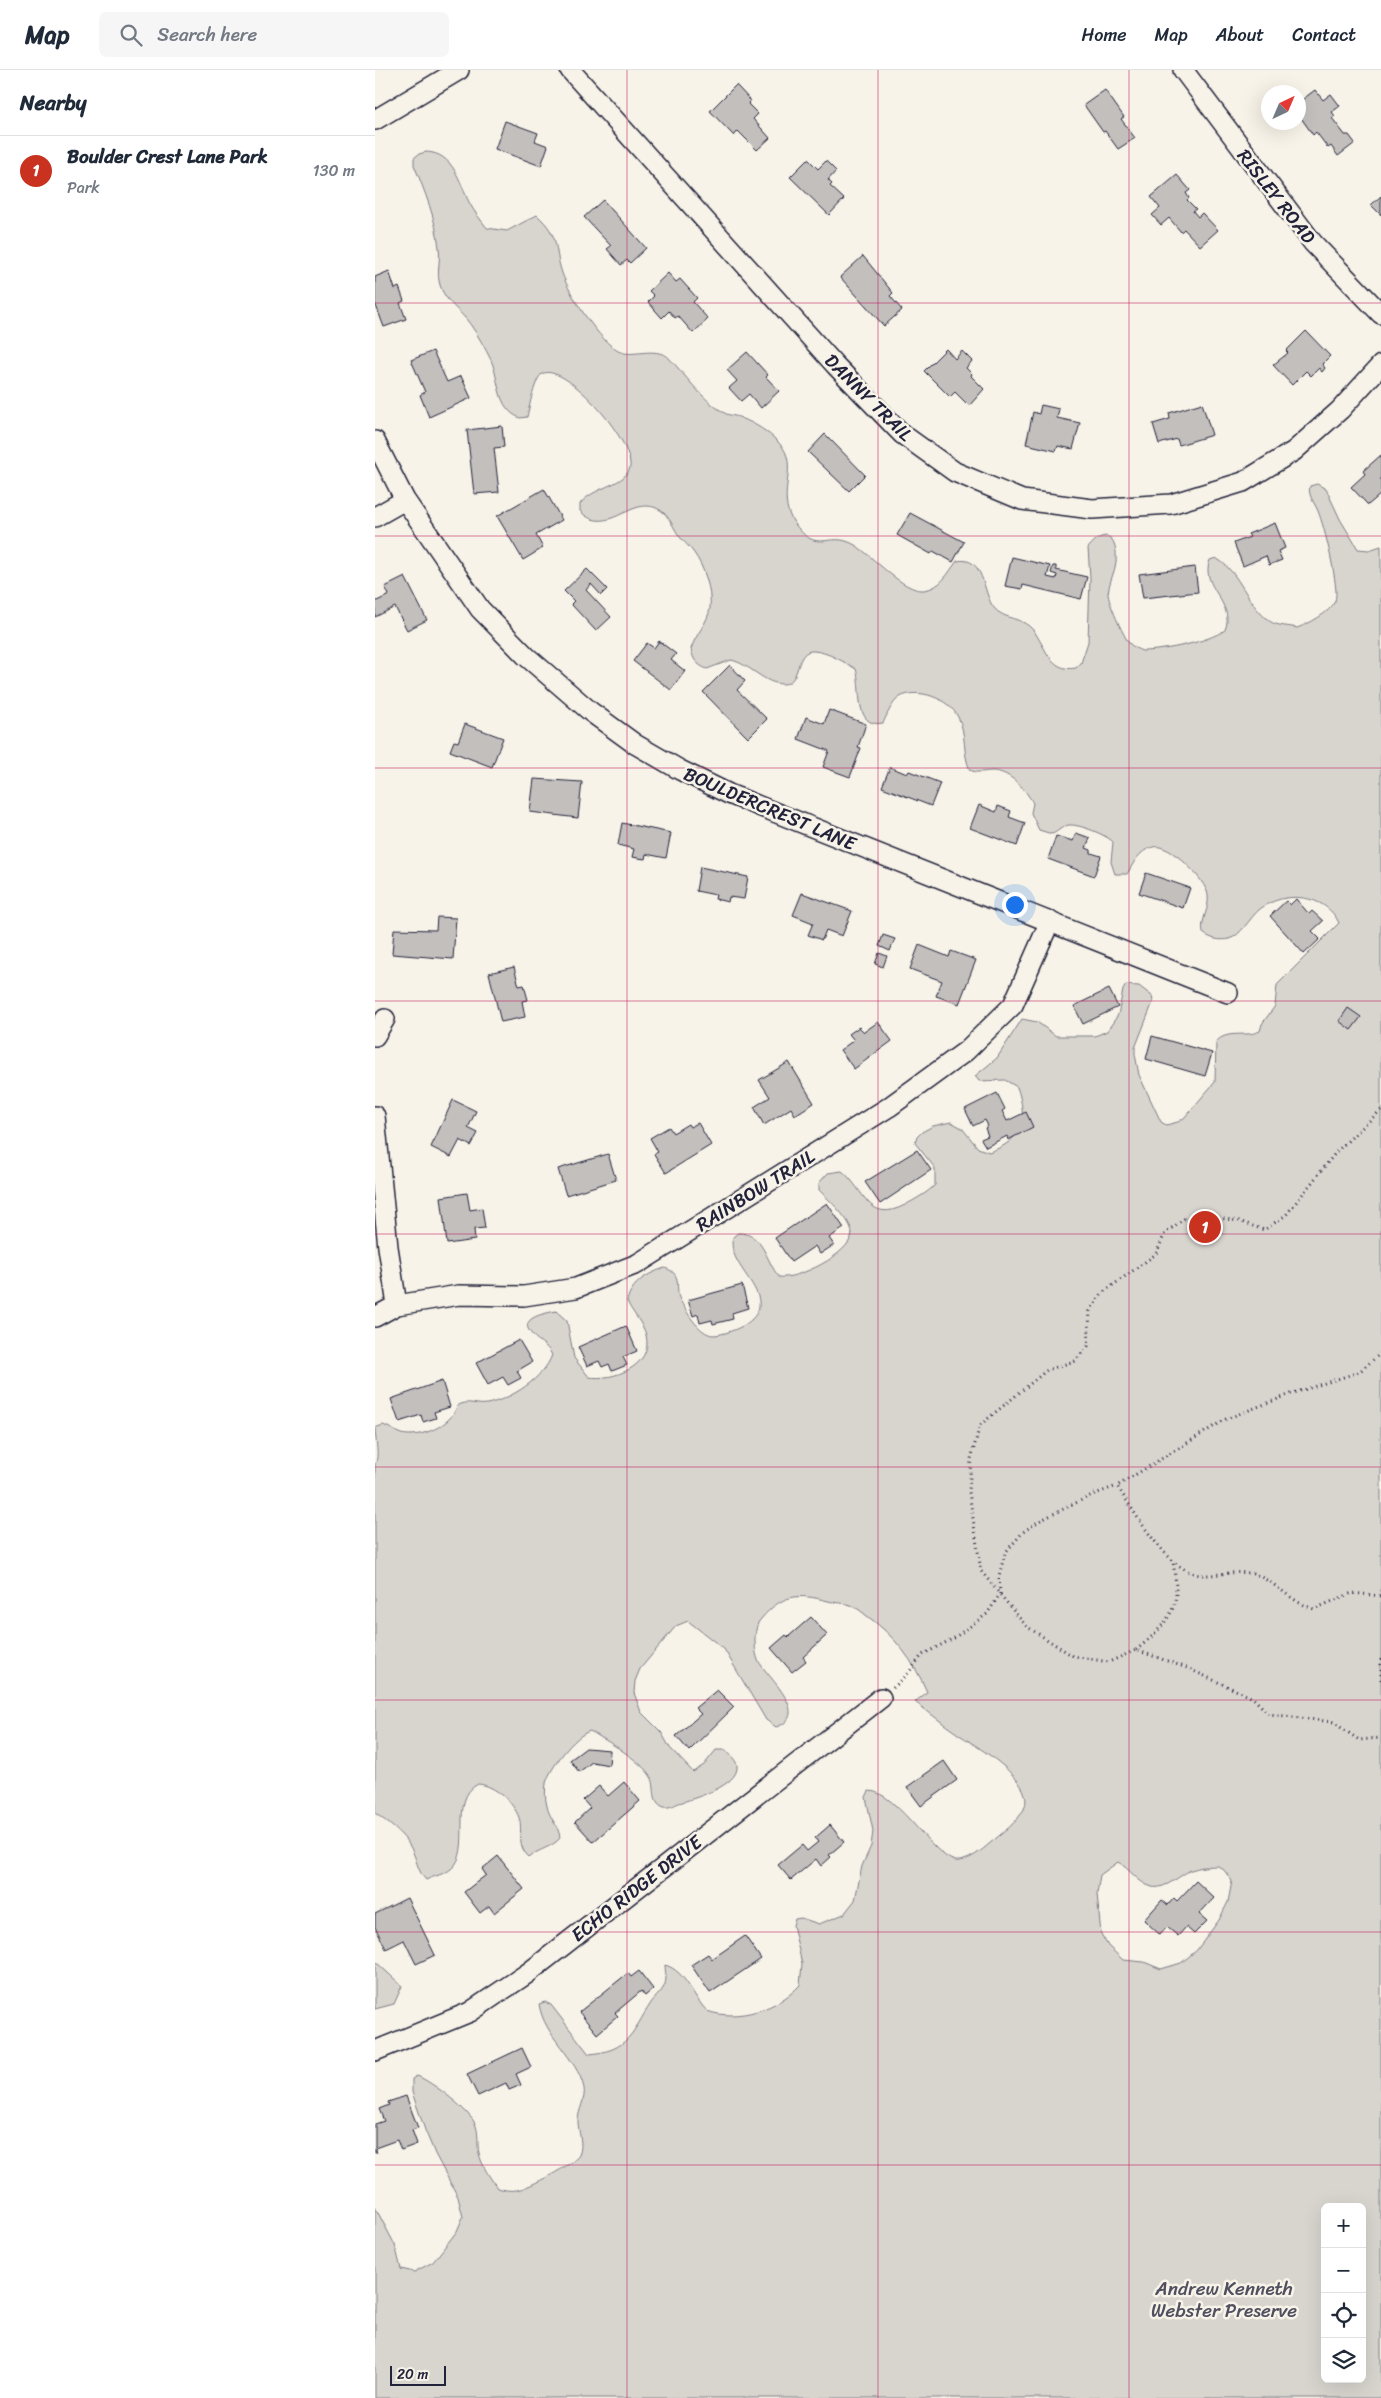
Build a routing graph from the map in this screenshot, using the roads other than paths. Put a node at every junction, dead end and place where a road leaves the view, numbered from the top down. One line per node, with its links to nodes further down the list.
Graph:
1 (459, 70): 4 (street)
2 (570, 70): 6 (street, DANNY TRAIL)
3 (1183, 70): 5 (street, RISLEY ROAD)
4 (375, 120)
5 (1381, 314)
6 (1381, 365)
7 (375, 441): 8 (street, BOULDERCREST LANE)
8 (405, 500): 9 (street); 10 (street, BOULDERCREST LANE)
9 (375, 517)
10 (1050, 921): 11 (street, BOULDERCREST LANE); 15 (street, RAINBOW TRAIL)
11 (1228, 993)
12 (385, 1019): 13 (street)
13 (375, 1036)
14 (375, 1116): 15 (street)
15 (397, 1305): 16 (street, RAINBOW TRAIL)
16 (375, 1317)
17 (881, 1698): 18 (street, ECHO RIDGE DRIVE)
18 (375, 2051)

